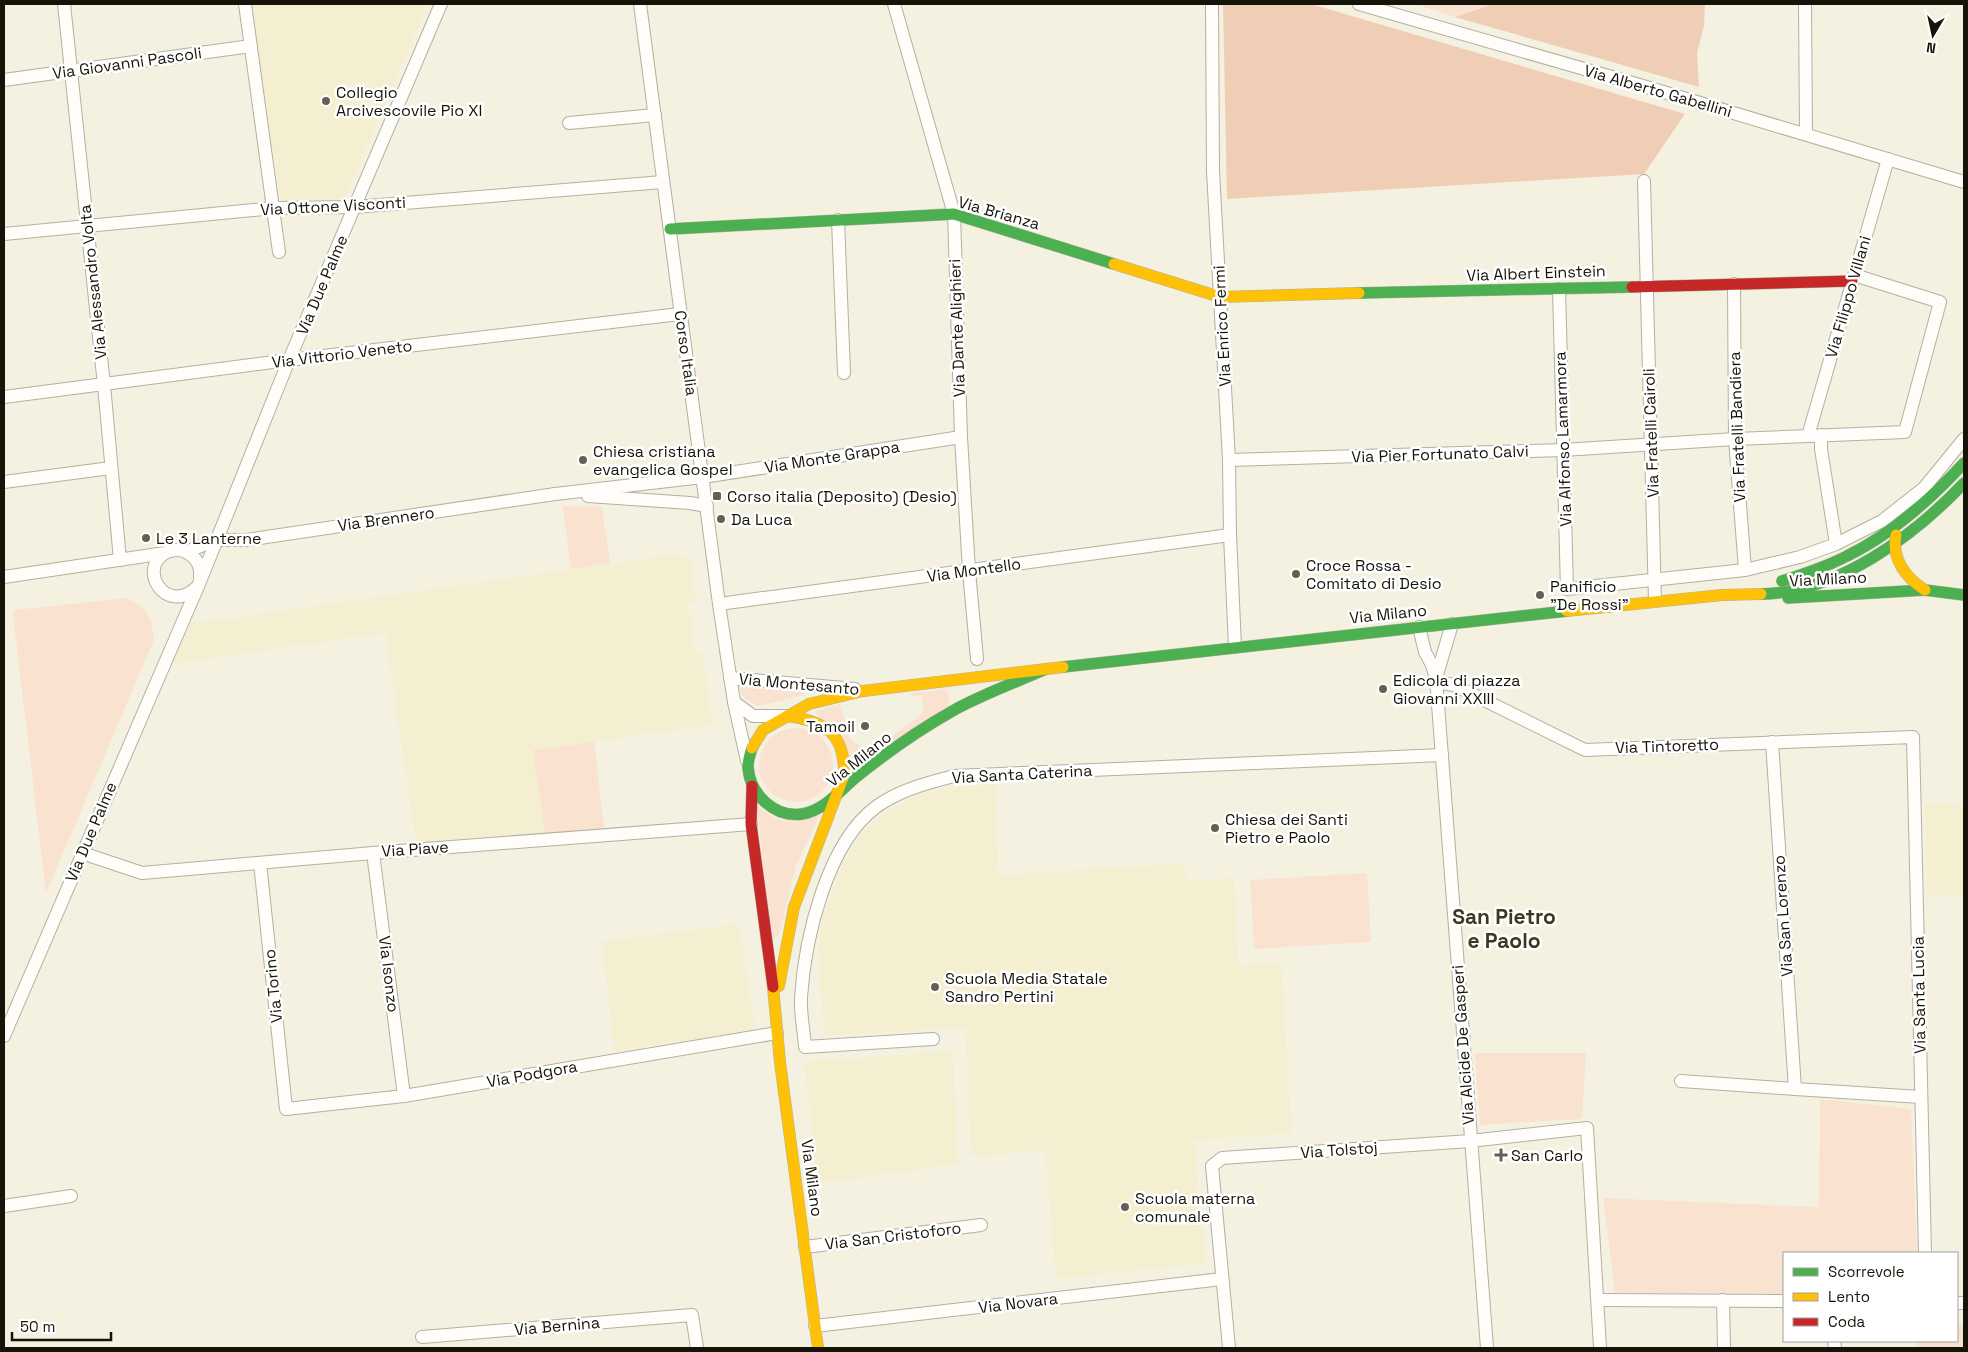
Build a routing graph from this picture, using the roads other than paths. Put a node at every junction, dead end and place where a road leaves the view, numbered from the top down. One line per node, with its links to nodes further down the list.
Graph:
1 (64, 4): 10 (street, Via Alessandro Volta)
2 (245, 4): 9 (street)
3 (441, 4): 19 (street, Via Due Palme)
4 (640, 4): 12 (street, Corso Italia)
5 (894, 4): 21 (street, Via Dante Alighieri)
6 (1212, 4): 31 (street, Via Enrico Fermi)
7 (1358, 4): 14 (street, Via Alberto Gabellini)
8 (1805, 4): 14 (street)
9 (251, 46): 10 (street, Via Giovanni Pascoli); 20 (street)
10 (71, 71): 11 (street, Via Giovanni Pascoli); 23 (street, Via Alessandro Volta)
11 (4, 80)
12 (655, 115): 13 (street); 18 (street, Corso Italia)
13 (569, 123)
14 (1806, 134): 15 (street, Via Alberto Gabellini)
15 (1888, 159): 16 (street, Via Alberto Gabellini); 27 (street, Via Filippo Villani)
16 (1962, 180)
17 (1644, 181): 29 (street, Via Fratelli Cairoli)
18 (664, 182): 19 (street, Via Ottone Visconti); 24 (street, Corso Italia)
19 (355, 207): 20 (street, Via Ottone Visconti); 33 (street, Via Due Palme)
20 (274, 208): 23 (street, Via Ottone Visconti); 26 (street)
21 (954, 214): 22 (main road, Via Brianza); 31 (main road, Via Brianza); 38 (street, Via Dante Alighieri)
22 (838, 220): 24 (main road, Via Brianza); 34 (street)
23 (87, 226): 25 (street, Via Ottone Visconti); 35 (street, Via Alessandro Volta)
24 (670, 229): 32 (street, Corso Italia)
25 (4, 234)
26 (279, 252)
27 (1853, 278): 28 (main road, Via Albert Einstein); 37 (street, Via Filippo Villani); 37 (street, Via Pier Fortunato Calvi)
28 (1734, 284): 29 (main road, Via Albert Einstein); 39 (street, Via Fratelli Bandiera)
29 (1647, 286): 30 (main road, Via Albert Einstein); 41 (street, Via Fratelli Cairoli)
30 (1558, 289): 31 (main road, Via Albert Einstein); 42 (street, Via Alfonso Lamarmora)
31 (1220, 297): 43 (street, Via Enrico Fermi)
32 (680, 314): 33 (street, Via Vittorio Veneto); 46 (street, Corso Italia)
33 (290, 360): 35 (street, Via Vittorio Veneto); 53 (street, Via Due Palme)
34 (844, 373)
35 (104, 385): 36 (street, Via Vittorio Veneto); 45 (street, Via Alessandro Volta)
36 (4, 397)
37 (1814, 436): 39 (street, Via Pier Fortunato Calvi); 54 (street, Via Filippo Villani)
38 (961, 437): 46 (street, Via Monte Grappa); 61 (street, Via Dante Alighieri)
39 (1736, 439): 41 (street, Via Pier Fortunato Calvi); 60 (street, Via Fratelli Bandiera)
40 (1964, 439): 54 (street)
41 (1651, 444): 42 (street, Via Pier Fortunato Calvi); 64 (street, Via Fratelli Cairoli)
42 (1563, 450): 43 (street, Via Pier Fortunato Calvi); 64 (street, Via Alfonso Lamarmora)
43 (1229, 460): 52 (street, Via Enrico Fermi)
44 (1964, 462): 51 (main road, Via Milano)
45 (111, 468): 47 (street); 59 (street, Via Alessandro Volta)
46 (703, 477): 49 (street, Via Brennero); 50 (street, Corso Italia)
47 (4, 482)
48 (1964, 483): 55 (main road, Via Milano)
49 (556, 494): 50 (street, Via Brennero); 53 (street, Via Brennero)
50 (707, 506): 71 (street, Corso Italia)
51 (1904, 520): 55 (main road, Via Milano); 67 (main road, Via Milano)
52 (1230, 535): 61 (street, Via Montello); 75 (street, Via Enrico Fermi)
53 (216, 540): 56 (street); 65 (street, Via Due Palme)
54 (1836, 544): 60 (street)
55 (1893, 546): 66 (main road); 67 (main road, Via Milano)
56 (186, 552): 57 (street); 65 (street)
57 (165, 553): 58 (street); 63 (street)
58 (133, 558): 59 (street); 63 (street)
59 (120, 560): 62 (street)
60 (1745, 570): 64 (street)
61 (969, 571): 71 (street, Via Montello); 76 (street, Via Dante Alighieri)
62 (4, 577)
63 (154, 577): 69 (street)
64 (1655, 579): 70 (street, Via Fratelli Cairoli)
65 (198, 584): 69 (street); 74 (street, Via Due Palme)
66 (1925, 590): 67 (main road, Via Milano); 68 (main road, Via Milano)
67 (1733, 594): 70 (main road, Via Milano)
68 (1964, 595)
69 (173, 597): 74 (street, Via Due Palme)
70 (1655, 601): 72 (main road, Via Milano)
71 (719, 604): 78 (street, Corso Italia)
72 (1452, 624): 73 (main road, Via Milano); 79 (street)
73 (1418, 627): 75 (main road, Via Milano); 79 (street)
74 (178, 628): 90 (street, Via Due Palme)
75 (1234, 648): 77 (main road, Via Milano)
76 (977, 659)
77 (1046, 669): 80 (main road, Via Milano); 88 (main road, Via Milano)
78 (730, 678): 80 (street, Via Montesanto); 81 (street, Corso Italia)
79 (1436, 680): 84 (street, Via Tintoretto); 85 (street, Via Alcide De Gasperi)
80 (867, 691): 82 (main road, Via Milano)
81 (734, 702): 82 (street); 86 (street, Corso Italia)
82 (787, 716): 86 (main road); 88 (main road)
83 (1914, 736): 84 (street, Via Tintoretto); 100 (street, Via Santa Lucia)
84 (1772, 742): 98 (street, Via San Lorenzo)
85 (1442, 755): 96 (street, Via Santa Caterina); 102 (street, Via Alcide De Gasperi)
86 (748, 766): 87 (main road)
87 (752, 786): 88 (main road); 89 (main road, Via Milano)
88 (835, 795): 93 (main road, Via Milano)
89 (751, 824): 91 (street, Via Piave); 93 (main road, Via Milano)
90 (82, 853): 92 (street, Via Piave); 95 (street, Via Due Palme)
91 (373, 853): 92 (street, Via Piave); 99 (street, Via Isonzo)
92 (260, 863): 101 (street, Via Torino)
93 (776, 1011): 94 (main road, Via Milano)
94 (778, 1034): 99 (street, Via Podgora); 106 (main road, Via Milano)
95 (4, 1036)
96 (933, 1039)
97 (1681, 1081): 98 (street)
98 (1795, 1089): 100 (street)
99 (404, 1096): 101 (street, Via Podgora)
100 (1921, 1097): 107 (street, Via Santa Lucia)
101 (286, 1109)
102 (1470, 1140): 108 (street, Via Tolstoj); 109 (street, Via Tolstoj); 117 (street, Via Alcide De Gasperi)
103 (71, 1196): 104 (street)
104 (4, 1206)
105 (981, 1225): 106 (street, Via San Cristoforo)
106 (805, 1247): 112 (main road, Via Milano)
107 (1925, 1252)
108 (1222, 1279): 112 (street, Via Novara); 116 (street)
109 (1598, 1300): 110 (street); 118 (street)
110 (1723, 1300): 111 (street); 119 (street)
111 (1783, 1301)
112 (815, 1326): 115 (main road, Via Milano)
113 (422, 1337): 114 (street, Via Bernina)
114 (697, 1348)
115 (818, 1348)
116 (1229, 1348)
117 (1486, 1348)
118 (1600, 1348)
119 (1724, 1348)

